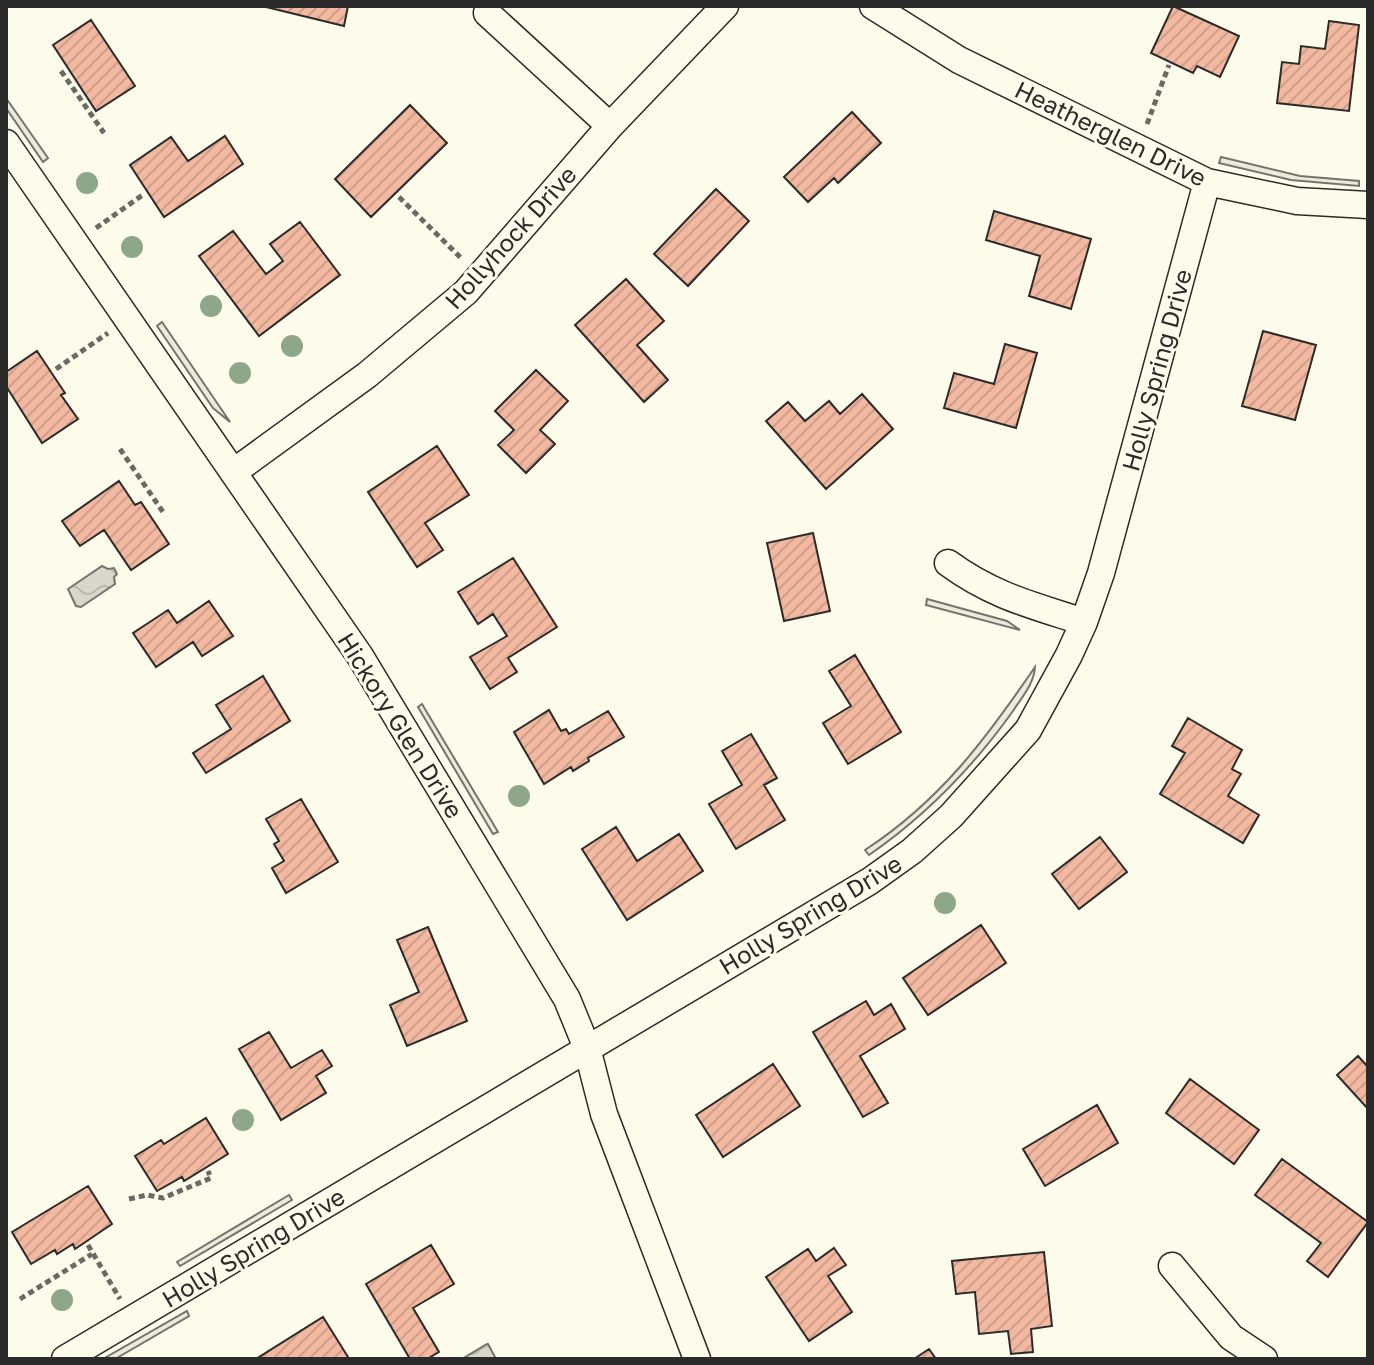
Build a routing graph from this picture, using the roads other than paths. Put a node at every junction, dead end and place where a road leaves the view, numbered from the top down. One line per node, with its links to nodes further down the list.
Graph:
1 (725, 6): 4 (street, Hollyhock Drive)
2 (873, 6): 6 (street, Heatherglen Drive)
3 (487, 13): 4 (street)
4 (610, 126): 8 (street, Hollyhock Drive)
5 (6, 143): 8 (street, Hickory Glen Drive)
6 (1207, 182): 7 (street, Heatherglen Drive); 10 (street, Holly Spring Drive)
7 (1368, 205)
8 (235, 471): 11 (street, Hickory Glen Drive)
9 (948, 563): 10 (street)
10 (1084, 622): 11 (street, Holly Spring Drive)
11 (587, 1048): 13 (street, Holly Spring Drive); 14 (street, Hickory Glen Drive)
12 (1172, 1266): 15 (street)
13 (65, 1359)
14 (697, 1359)
15 (1264, 1359)

